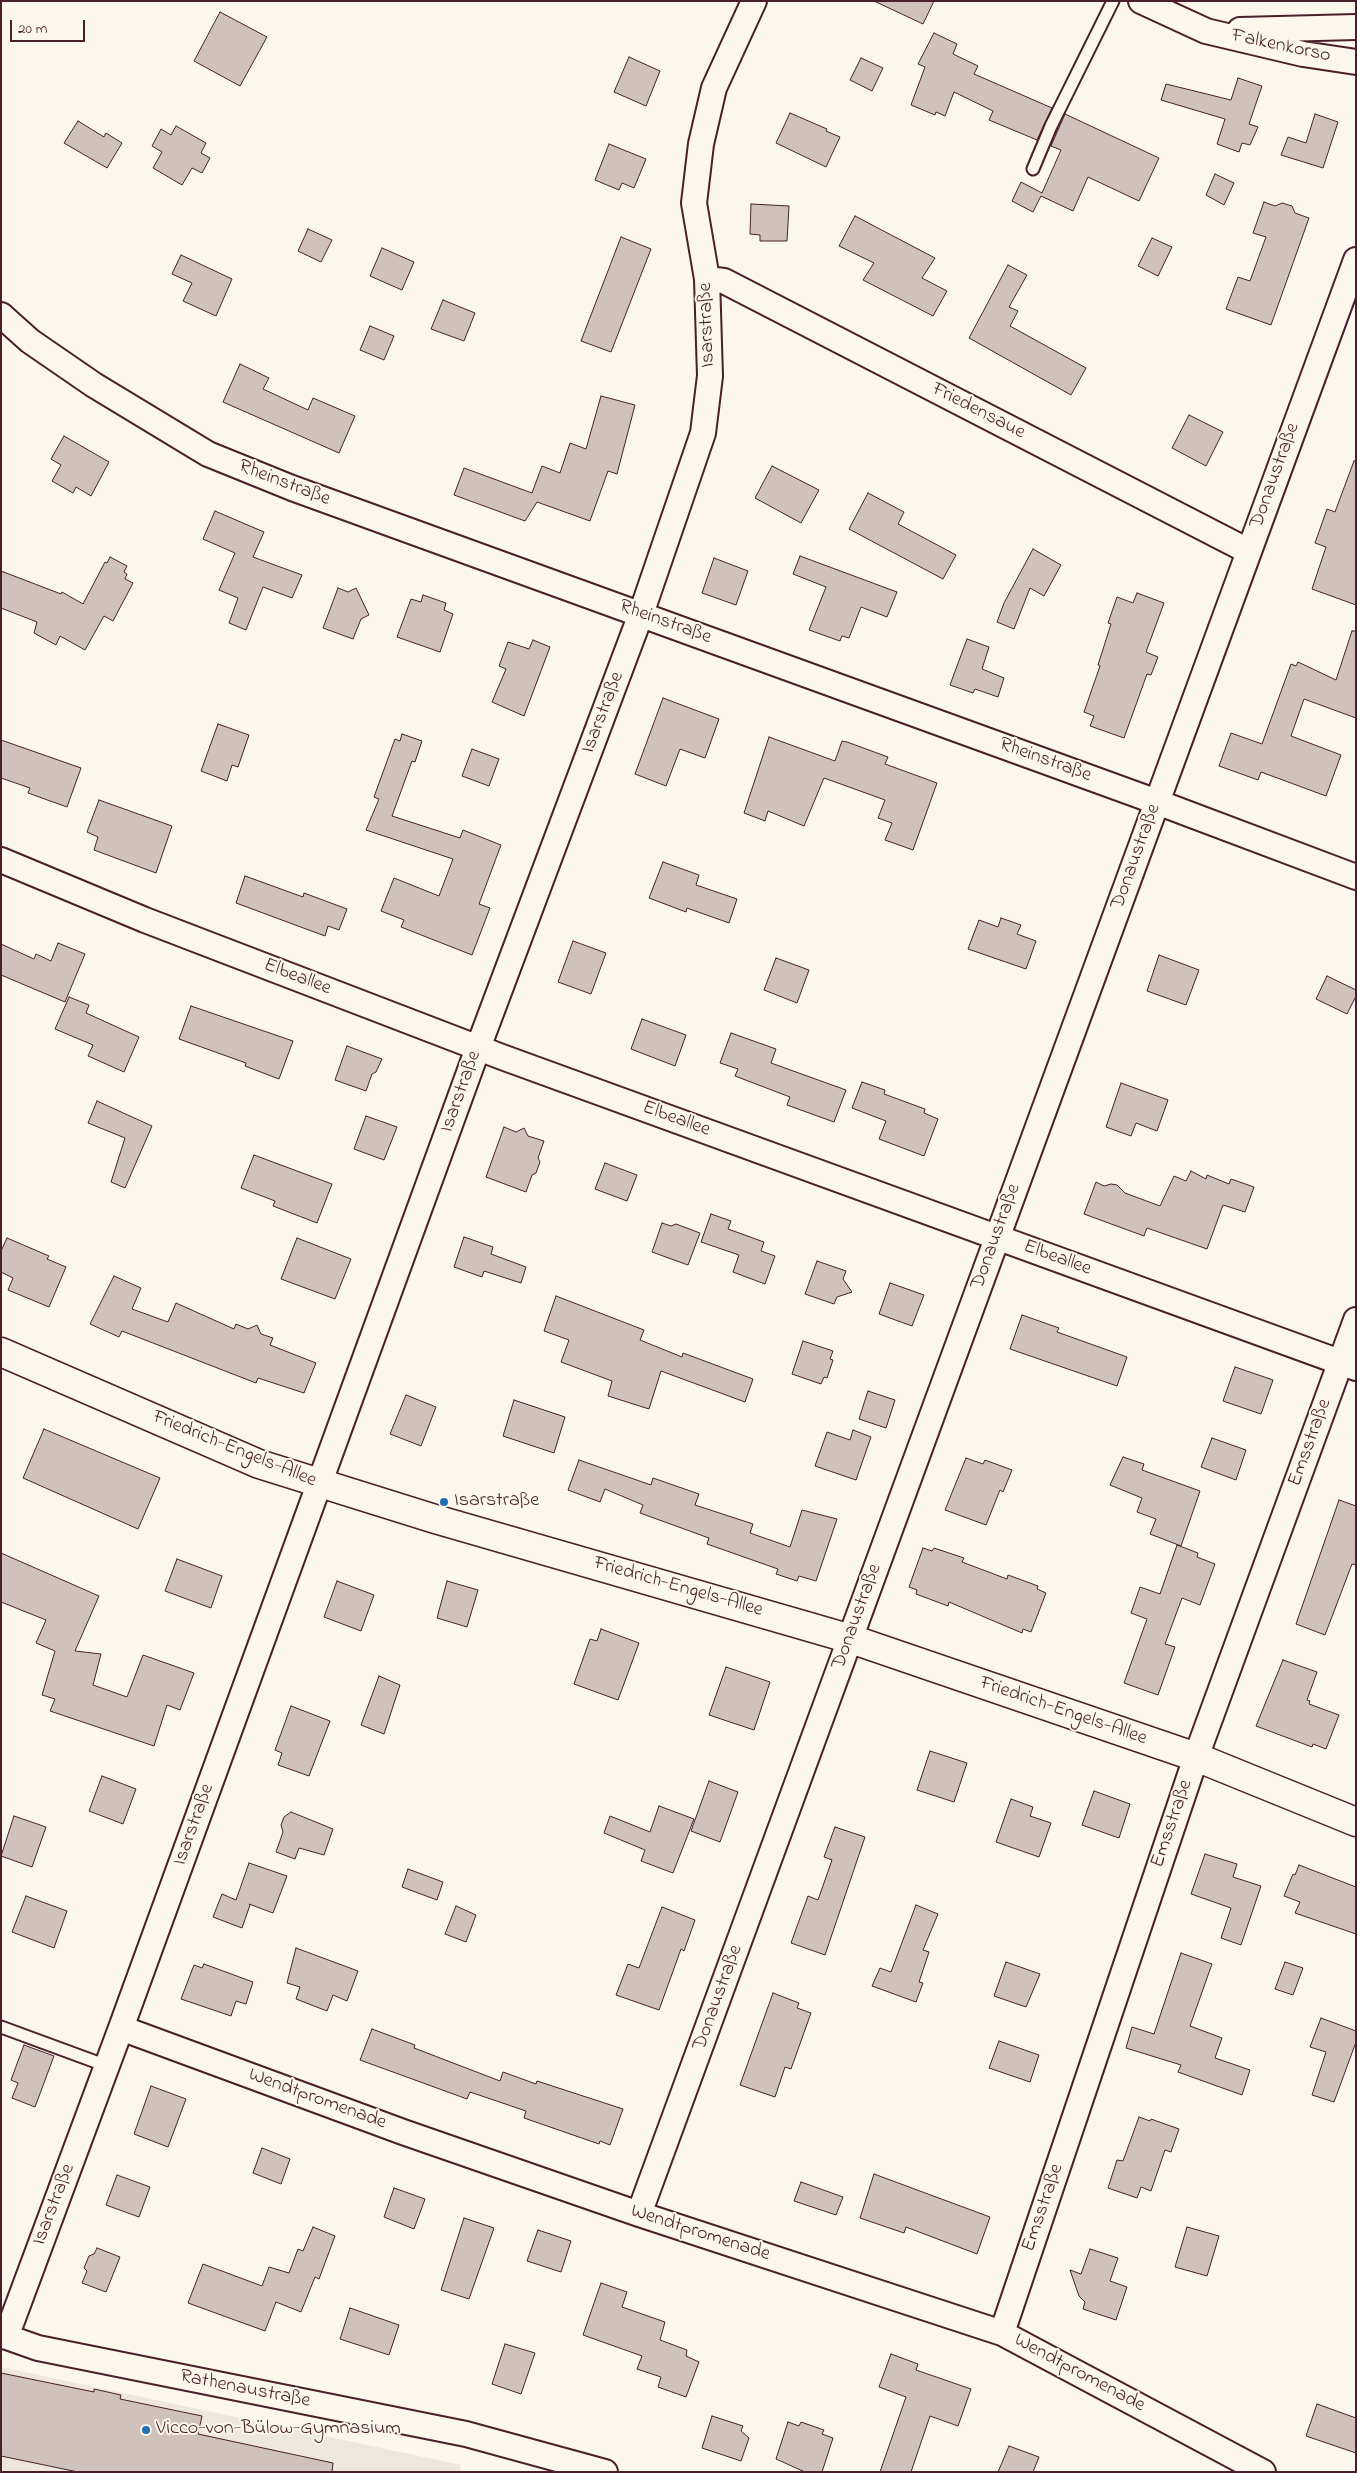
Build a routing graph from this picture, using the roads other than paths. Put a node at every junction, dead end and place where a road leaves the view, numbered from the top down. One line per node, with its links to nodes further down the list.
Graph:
1 (754, 1): 9 (street, Isarstraße)
2 (1112, 1): 7 (lane)
3 (1141, 1): 5 (street, Falkenkorso)
4 (1356, 27): 5 (street, Falkenkorso)
5 (1206, 31): 6 (street, Falkenkorso)
6 (1356, 62)
7 (1033, 169)
8 (1356, 260): 11 (street, Donaustraße)
9 (707, 278): 11 (street, Friedensaue); 12 (street, Isarstraße)
10 (1, 315): 12 (street, Rheinstraße)
11 (1248, 551): 13 (street, Donaustraße)
12 (641, 614): 13 (street, Rheinstraße); 16 (street, Isarstraße)
13 (1157, 802): 15 (street, Rheinstraße); 17 (street, Donaustraße)
14 (1, 860): 16 (street, Elbeallee)
15 (1356, 877)
16 (478, 1048): 17 (street, Elbeallee); 21 (street, Isarstraße)
17 (997, 1237): 20 (street, Elbeallee); 22 (street, Donaustraße)
18 (1356, 1320): 20 (street, Emsstraße)
19 (1, 1352): 21 (street, Friedrich-Engels-Allee)
20 (1348, 1366): 23 (street, Emsstraße)
21 (320, 1484): 22 (street, Friedrich-Engels-Allee); 26 (street, Isarstraße)
22 (850, 1639): 23 (street, Friedrich-Engels-Allee); 28 (street, Donaustraße)
23 (1196, 1758): 24 (street, Friedrich-Engels-Allee); 29 (street, Emsstraße)
24 (1356, 1822)
25 (1, 2027): 27 (lane)
26 (121, 2028): 27 (street, Isarstraße); 28 (street, Wendtpromenade)
27 (107, 2066): 30 (street, Isarstraße)
28 (639, 2214): 29 (street, Wendtpromenade)
29 (1002, 2333): 32 (street, Wendtpromenade)
30 (4, 2336): 31 (street, Rathenaustraße)
31 (605, 2472)
32 (1263, 2472)

